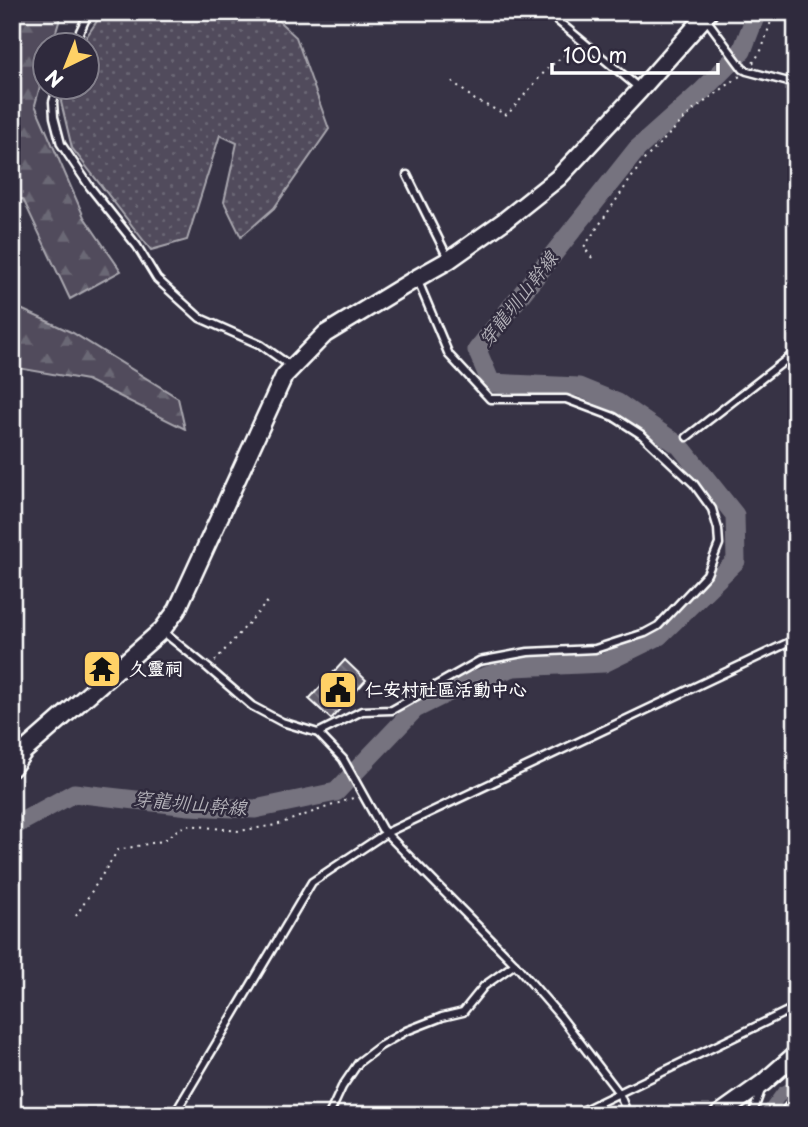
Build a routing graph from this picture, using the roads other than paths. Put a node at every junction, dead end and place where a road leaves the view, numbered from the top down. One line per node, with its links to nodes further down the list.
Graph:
1 (89, 12): 6 (lane)
2 (437, 12): 3 (lane)
3 (453, 12)
4 (547, 12): 8 (lane)
5 (707, 15): 7 (lane); 8 (street)
6 (80, 32)
7 (796, 83)
8 (640, 90): 11 (street)
9 (53, 102): 14 (lane)
10 (407, 176): 11 (lane)
11 (449, 260): 12 (street)
12 (417, 278): 14 (street); 18 (lane)
13 (796, 352): 15 (lane)
14 (294, 368): 16 (street)
15 (687, 437)
16 (162, 630): 18 (lane); 19 (street)
17 (796, 639): 20 (lane)
18 (318, 733): 20 (lane)
19 (12, 768)
20 (386, 833): 21 (lane); 27 (lane)
21 (515, 964): 25 (lane); 28 (lane)
22 (796, 1007): 25 (lane)
23 (796, 1054): 24 (street)
24 (763, 1083): 31 (street); 32 (lane)
25 (619, 1093): 29 (lane); 30 (lane)
26 (796, 1096): 33 (lane)
27 (174, 1115)
28 (329, 1115)
29 (574, 1115)
30 (628, 1115)
31 (718, 1115)
32 (752, 1115)
33 (782, 1115)

